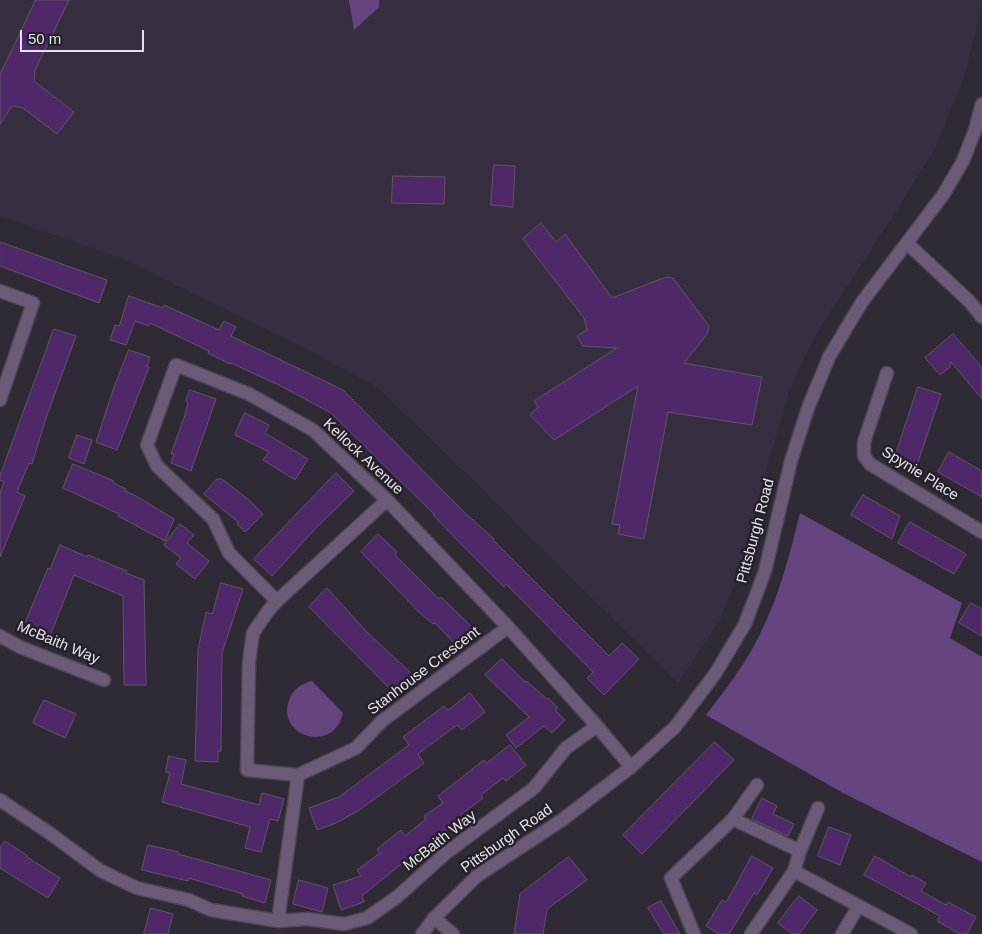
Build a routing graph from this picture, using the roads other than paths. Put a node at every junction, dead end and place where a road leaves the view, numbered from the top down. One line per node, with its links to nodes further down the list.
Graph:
1 (982, 104): 2 (street, Pittsburgh Road)
2 (908, 243): 4 (street); 14 (street, Pittsburgh Road)
3 (0, 291): 6 (street)
4 (982, 317)
5 (887, 373): 8 (street, Spynie Place)
6 (0, 400)
7 (387, 500): 9 (street); 9 (street, Kellock Avenue); 10 (street, Kellock Avenue)
8 (982, 532)
9 (277, 602): 15 (street)
10 (508, 627): 13 (street, Kellock Avenue); 15 (street, Stanhouse Crescent)
11 (0, 636): 12 (street, McBaith Way)
12 (104, 680)
13 (597, 726): 14 (street, Kellock Avenue); 24 (street, McBaith Way)
14 (630, 767): 23 (street, Pittsburgh Road)
15 (298, 775): 24 (street)
16 (757, 785): 19 (street)
17 (0, 800): 24 (street, McBaith Way)
18 (818, 808): 20 (street)
19 (733, 819): 20 (street); 27 (street)
20 (800, 851): 21 (street)
21 (794, 871): 22 (street); 28 (street)
22 (858, 907): 29 (street); 30 (street)
23 (434, 918): 25 (street, Pittsburgh Road); 26 (street)
24 (278, 920)
25 (422, 934)
26 (453, 934)
27 (694, 934)
28 (751, 934)
29 (842, 934)
30 (911, 934)

